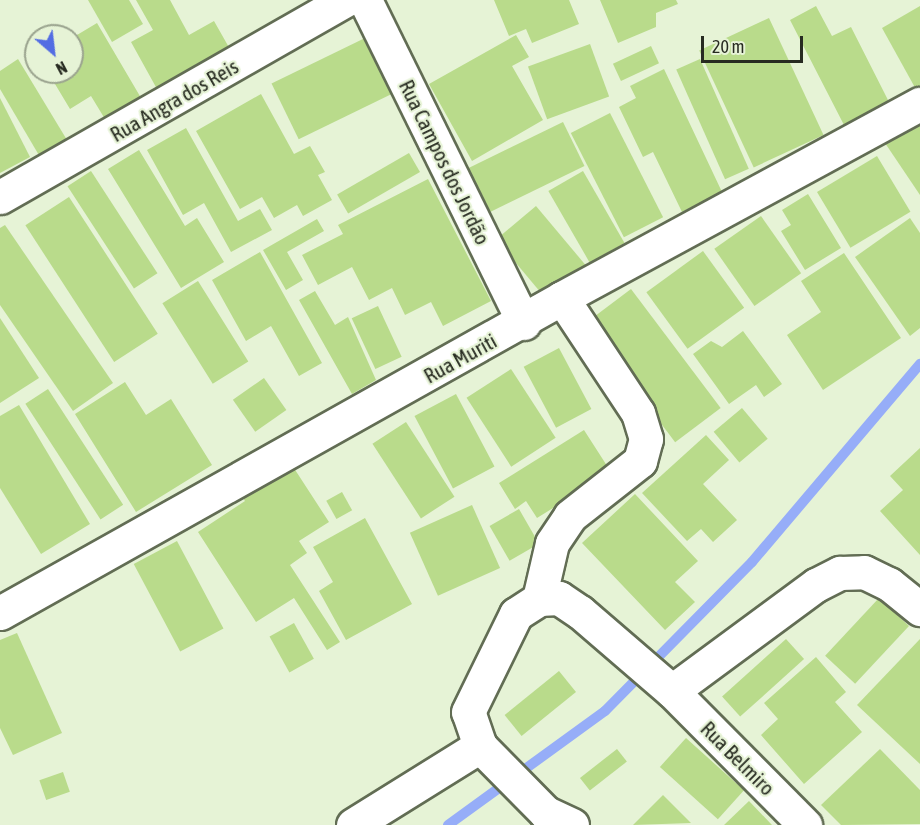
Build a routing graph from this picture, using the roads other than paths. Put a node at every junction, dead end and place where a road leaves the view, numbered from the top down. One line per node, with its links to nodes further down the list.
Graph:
1 (346, 0): 4 (street, Rua Angra dos Reis)
2 (365, 0): 6 (street, Rua Campos dos Jordão)
3 (920, 104): 5 (street, Rua Muriti)
4 (0, 197)
5 (562, 298): 6 (street, Rua Muriti); 7 (street)
6 (524, 323): 9 (street, Rua Muriti)
7 (539, 599): 10 (street, Rua Belmiro); 11 (street)
8 (920, 609): 10 (street)
9 (0, 613)
10 (672, 691): 14 (street, Rua Belmiro)
11 (480, 746): 12 (street); 13 (street)
12 (548, 821)
13 (353, 825)
14 (805, 825)

